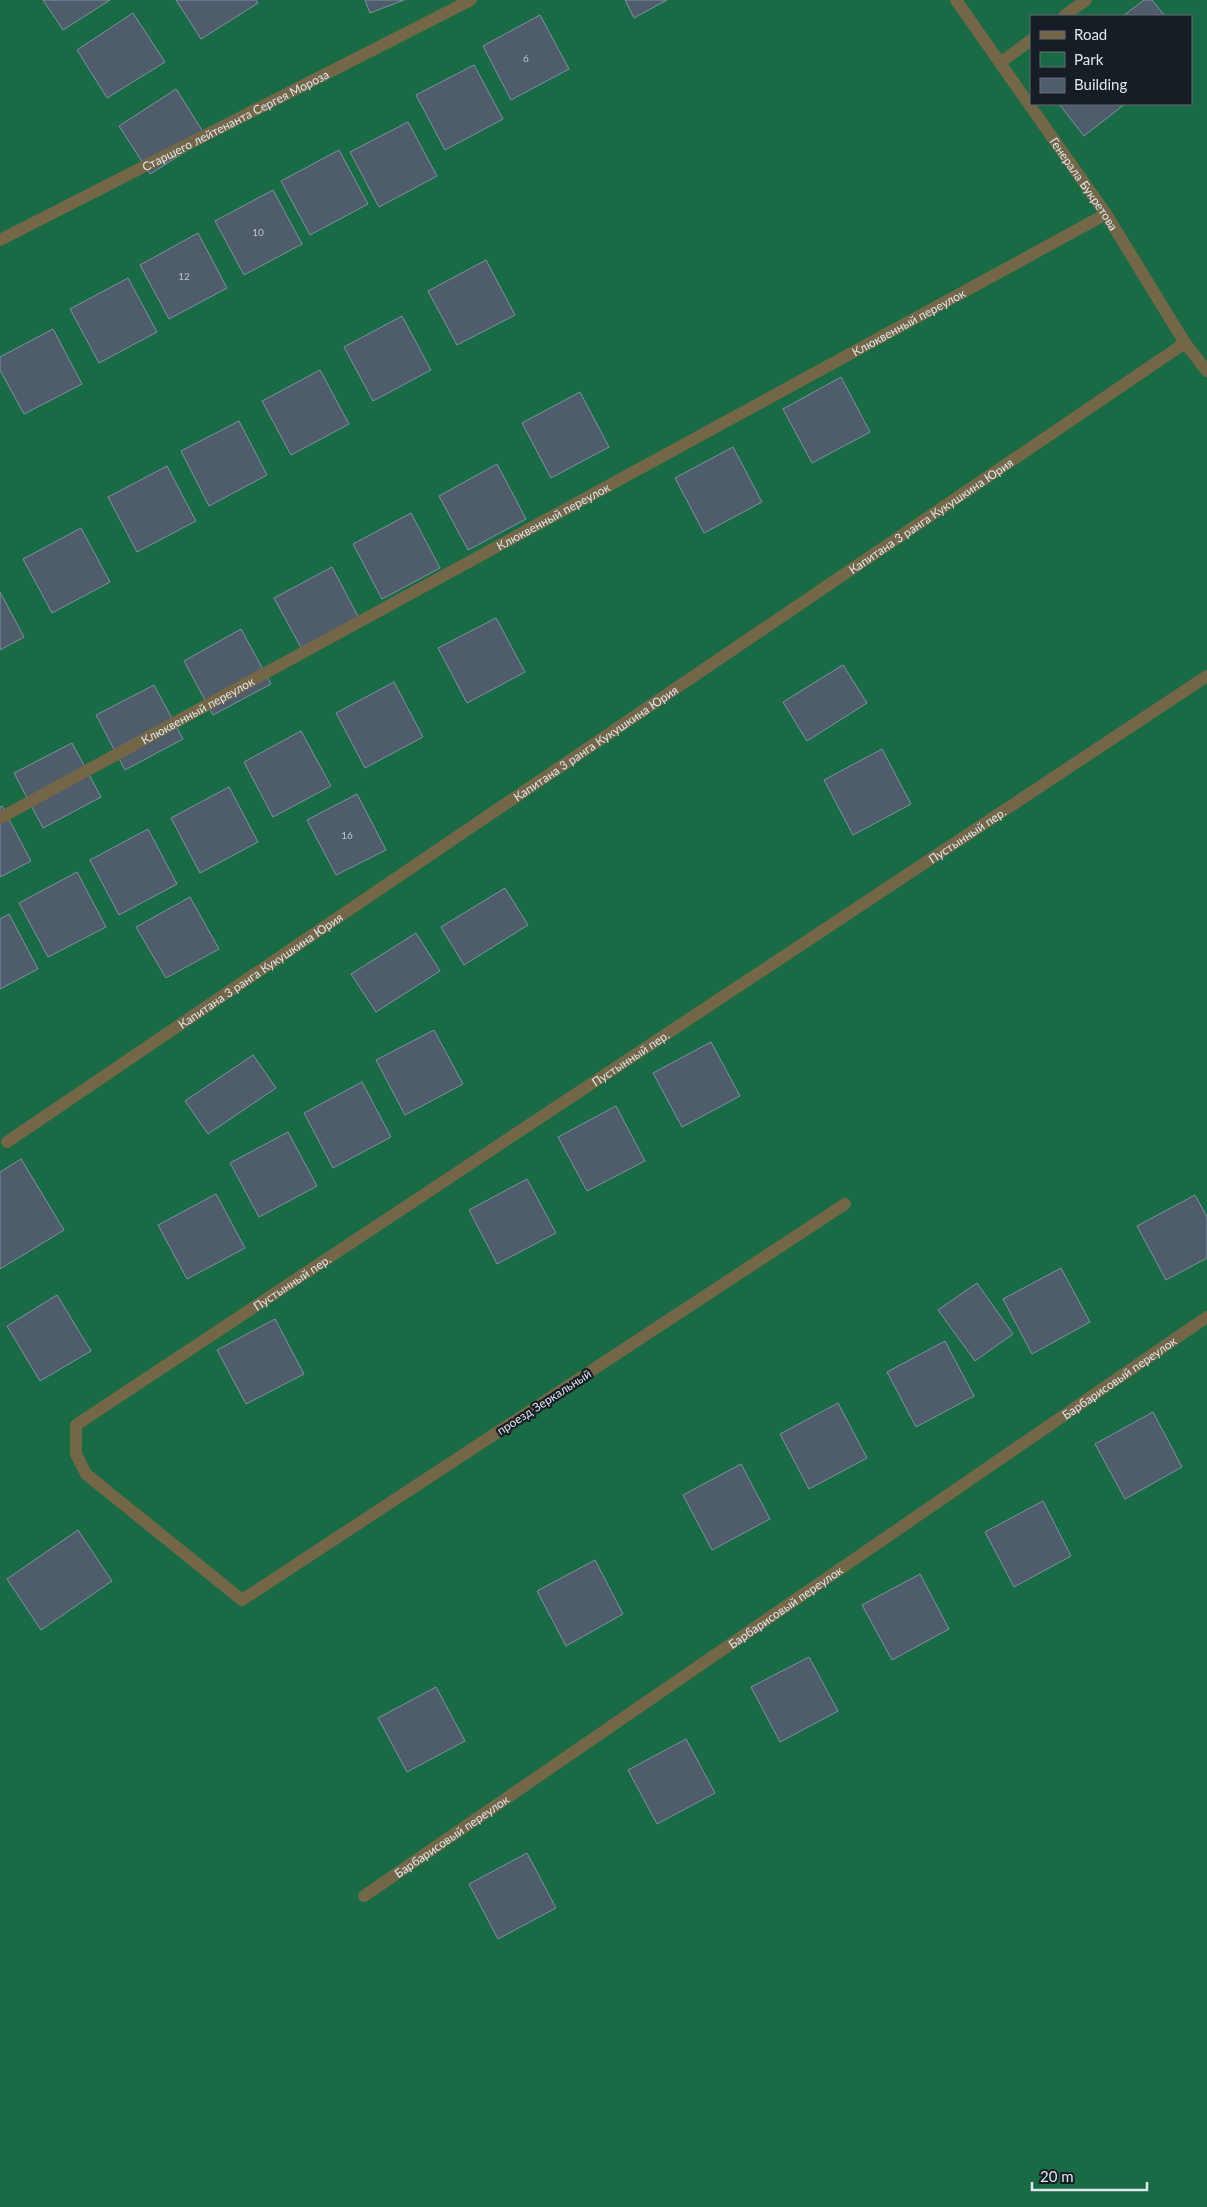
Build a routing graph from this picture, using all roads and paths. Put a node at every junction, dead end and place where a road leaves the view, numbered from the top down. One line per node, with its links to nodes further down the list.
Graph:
1 (471, 0): 8 (street, Старшего лейтенанта Сергея Мороза)
2 (956, 0): 6 (street, Генерала Букретова)
3 (1086, 0): 4 (street)
4 (1065, 15)
5 (1030, 41): 6 (street)
6 (1000, 63): 7 (street, Генерала Букретова)
7 (1106, 214): 9 (street, Генерала Букретова); 12 (street, Клюквенный переулок)
8 (0, 240)
9 (1185, 343): 10 (street, Генерала Букретова); 13 (street, Капитана 3 ранга Кукушкина Юрия)
10 (1207, 371)
11 (1207, 676): 16 (street, Пустынный пер.)
12 (0, 818)
13 (7, 1142)
14 (845, 1204): 16 (street, проезд Зеркальный)
15 (1207, 1317): 17 (street, Барбарисовый переулок)
16 (242, 1600)
17 (364, 1896)

